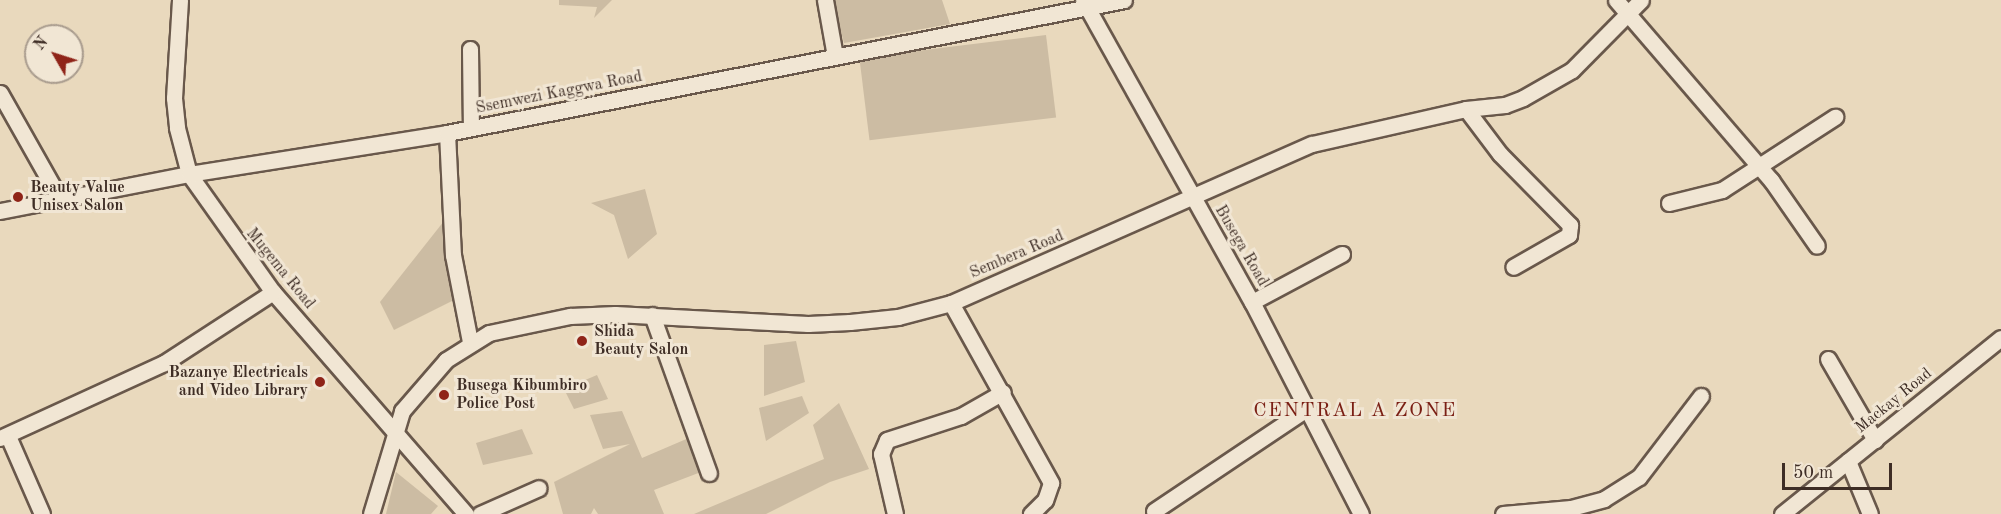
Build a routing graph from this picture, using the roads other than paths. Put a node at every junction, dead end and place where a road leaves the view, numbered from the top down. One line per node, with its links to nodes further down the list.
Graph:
1 (180, 0): 16 (street, Mugema Road)
2 (825, 0): 9 (street)
3 (1124, 0): 6 (street, Ssemwezi Kaggwa Road)
4 (1616, 0): 7 (street)
5 (1641, 0): 7 (street, Sembera Road)
6 (1085, 4): 9 (street, Ssemwezi Kaggwa Road); 17 (street, Busega Road)
7 (1628, 17): 11 (street, Sembera Road); 15 (street)
8 (470, 49): 13 (street)
9 (835, 56): 13 (street, Ssemwezi Kaggwa Road)
10 (0, 93): 18 (street)
11 (1466, 109): 17 (street, Sembera Road); 23 (street)
12 (1835, 117): 15 (street)
13 (471, 128): 14 (street, Ssemwezi Kaggwa Road)
14 (447, 133): 16 (street, Ssemwezi Kaggwa Road); 29 (street)
15 (1759, 165): 19 (street); 21 (street)
16 (189, 174): 18 (street, Ssemwezi Kaggwa Road); 24 (street, Mugema Road)
17 (1192, 197): 25 (street, Busega Road); 26 (street, Sembera Road)
18 (60, 199): 20 (street, Ssemwezi Kaggwa Road)
19 (1669, 203)
20 (0, 211)
21 (1817, 246)
22 (1342, 254): 25 (street)
23 (1513, 267)
24 (273, 292): 34 (street, Mugema Road); 35 (street)
25 (1252, 302): 33 (street, Busega Road)
26 (951, 303): 27 (street, Sembera Road); 31 (street)
27 (652, 315): 29 (street, Sembera Road); 38 (street)
28 (2001, 338): 36 (street, Mackay Road)
29 (470, 342): 34 (street, Sembera Road)
30 (1828, 359): 36 (street)
31 (1003, 392): 45 (street); 46 (street)
32 (1701, 396): 48 (street)
33 (1308, 408): 40 (street); 47 (street, Busega Road)
34 (393, 430): 42 (street, Sembera Road); 43 (street, Mugema Road)
35 (4, 437): 41 (street)
36 (1875, 440): 37 (street, Mackay Road)
37 (1848, 461): 49 (street, Mackay Road); 50 (street)
38 (709, 472)
39 (539, 488): 44 (street)
40 (1154, 511)
41 (42, 514)
42 (371, 514)
43 (466, 514)
44 (480, 514)
45 (896, 514)
46 (1031, 514)
47 (1361, 514)
48 (1503, 514)
49 (1782, 514)
50 (1870, 514)

